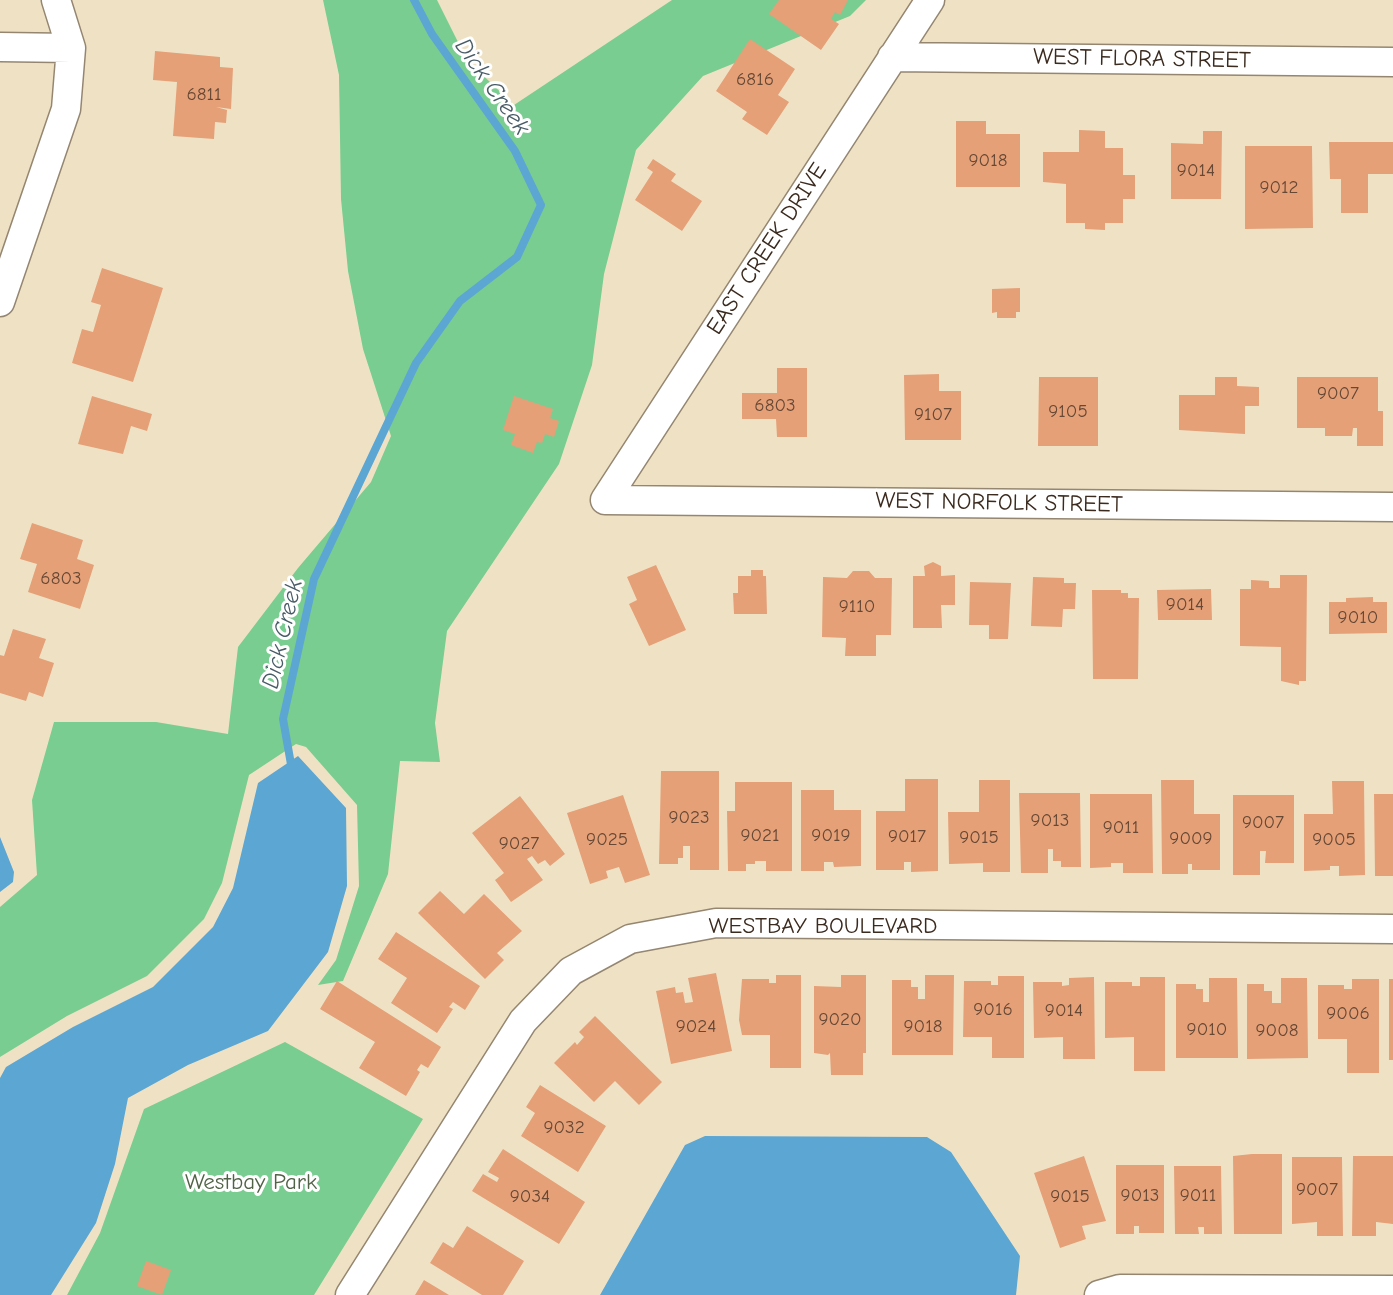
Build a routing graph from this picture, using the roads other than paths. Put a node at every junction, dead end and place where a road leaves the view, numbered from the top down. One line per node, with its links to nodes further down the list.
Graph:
1 (56, 0): 4 (street)
2 (930, 0): 5 (street, EAST CREEK DRIVE)
3 (0, 47): 4 (street)
4 (71, 48): 7 (street)
5 (892, 57): 6 (street, WEST FLORA STREET); 8 (street, EAST CREEK DRIVE)
6 (1393, 62)
7 (0, 302)
8 (605, 500): 9 (street, WEST NORFOLK STREET)
9 (1393, 507)
10 (1393, 929): 13 (street, WESTBAY BOULEVARD)
11 (1393, 1290): 12 (street)
12 (1179, 1292): 14 (street)
13 (349, 1295)
14 (1100, 1295)

